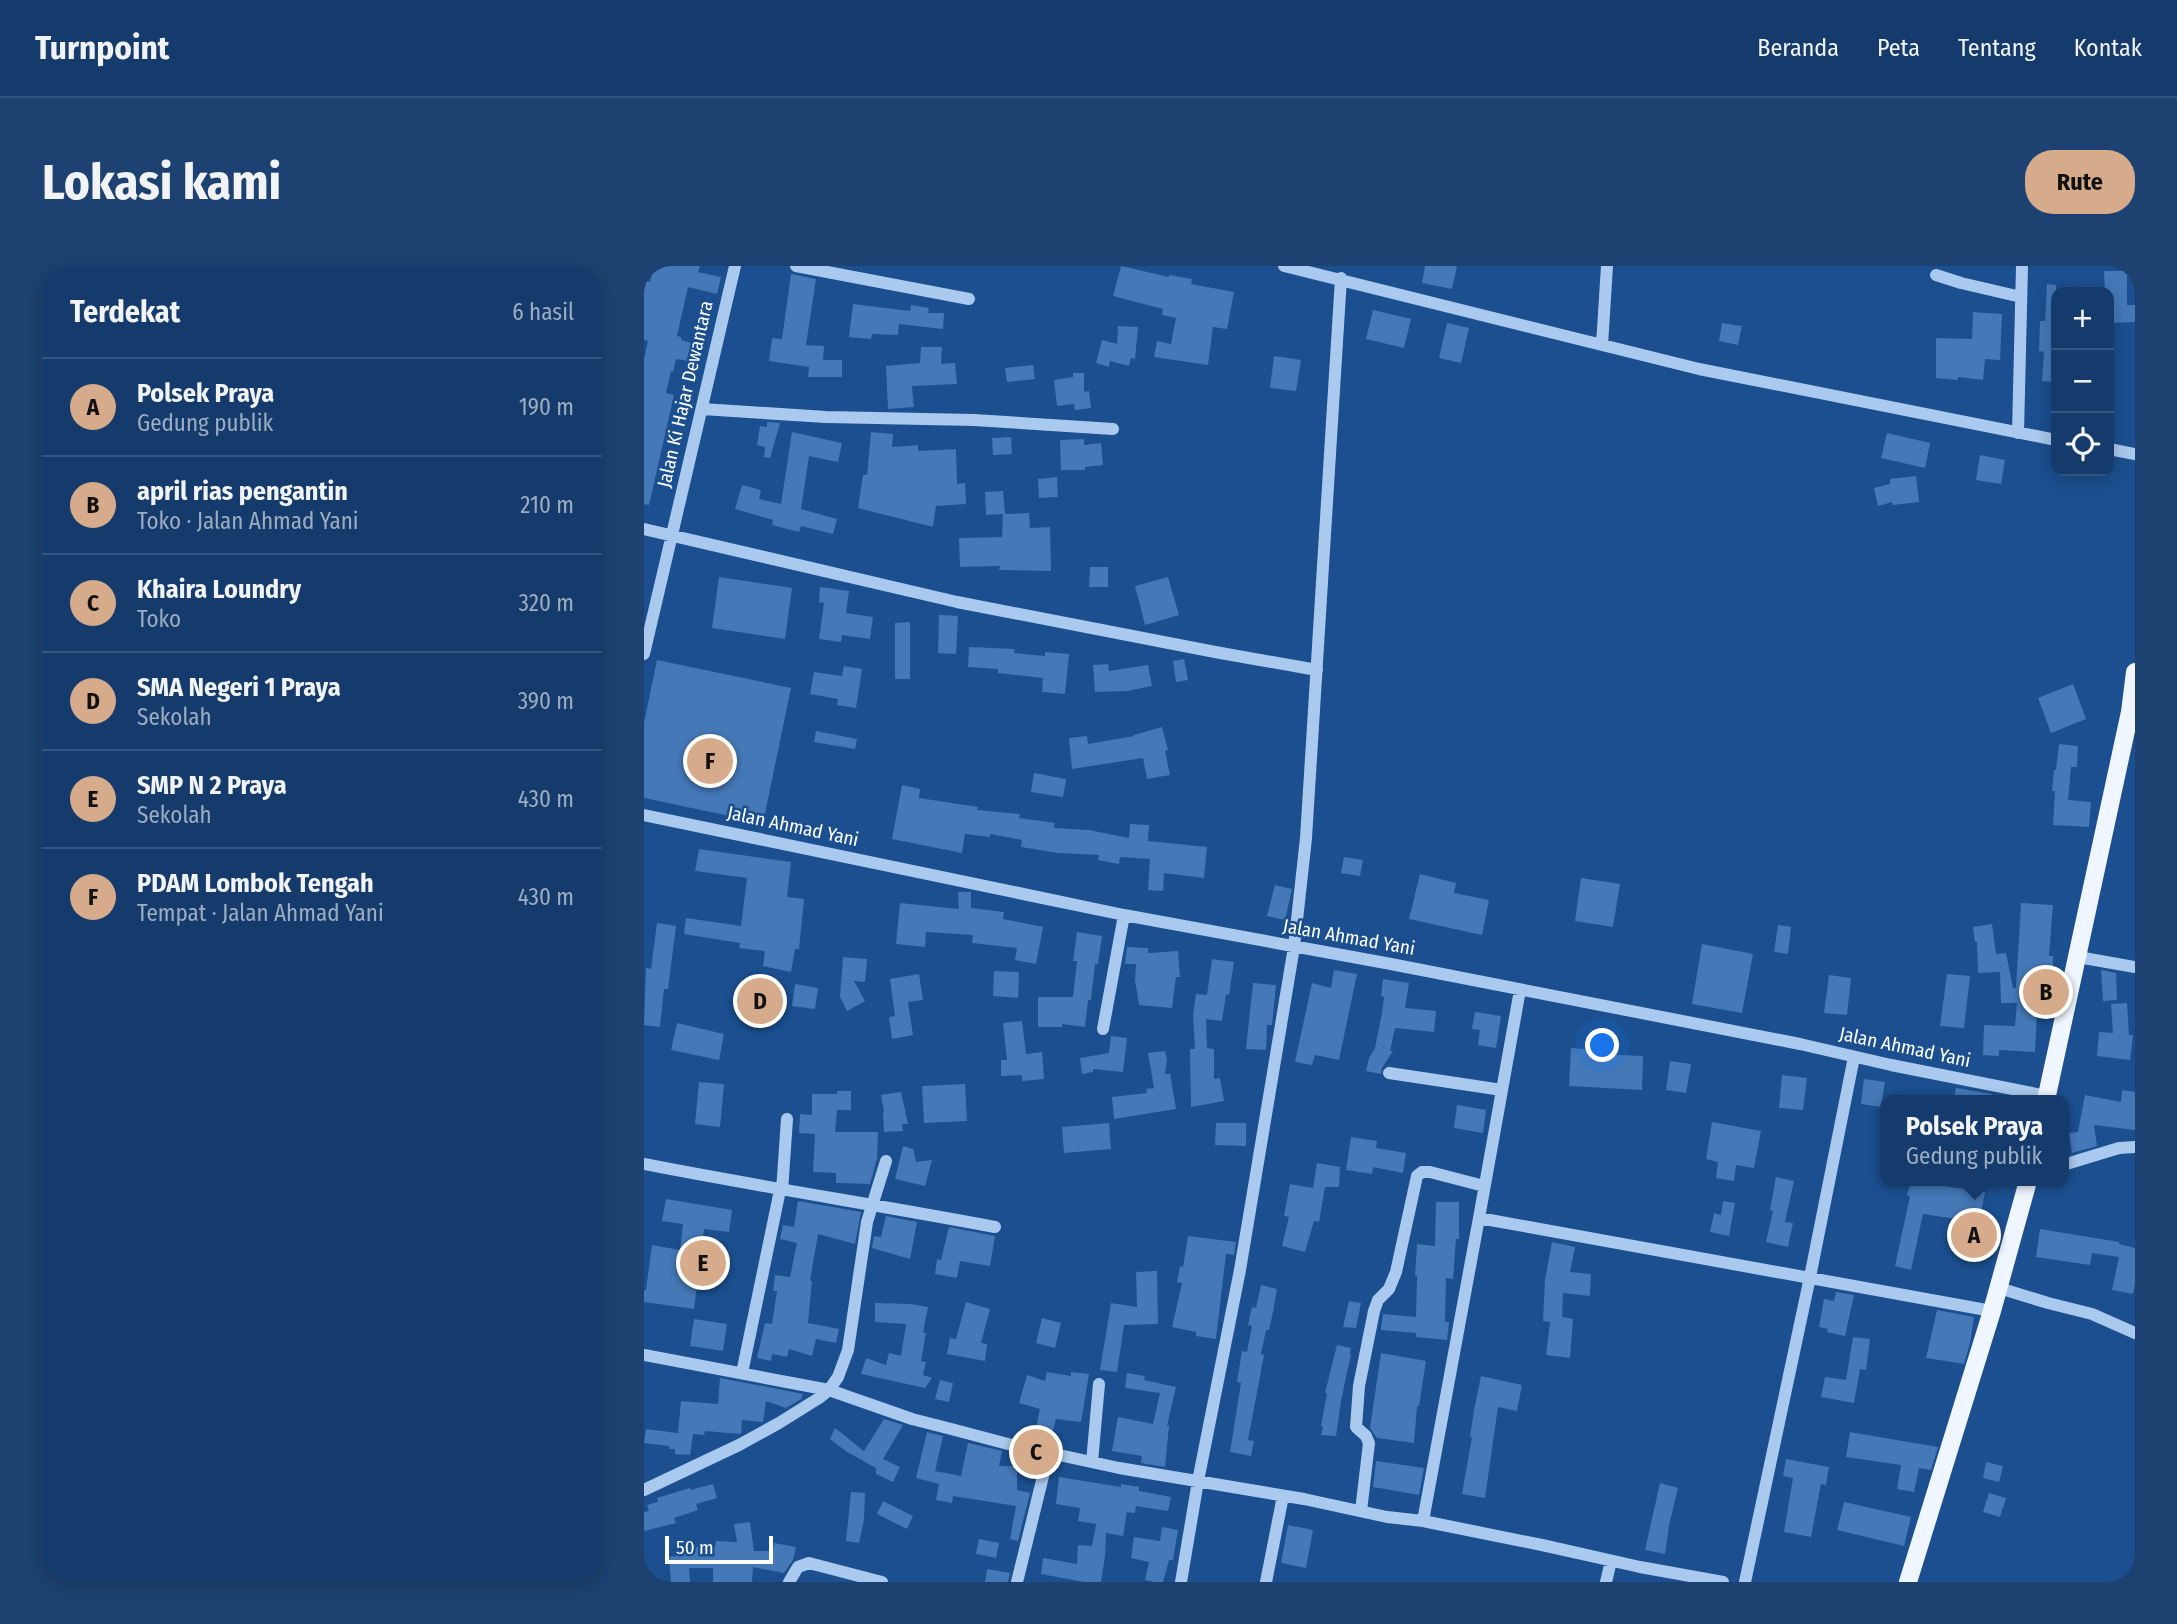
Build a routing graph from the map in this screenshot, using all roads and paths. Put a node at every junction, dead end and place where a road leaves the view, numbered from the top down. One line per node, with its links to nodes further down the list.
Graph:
1 (735, 266): 11 (street, Jalan Ki Hajar Dewantara)
2 (796, 266): 9 (street)
3 (1284, 266): 7 (street)
4 (1607, 266): 10 (street)
5 (2022, 266): 8 (street)
6 (1937, 275): 8 (street)
7 (1341, 278): 10 (street); 20 (street)
8 (2021, 297): 13 (street)
9 (969, 299)
10 (1602, 345): 13 (street)
11 (702, 409): 12 (street); 18 (street, Jalan Ki Hajar Dewantara)
12 (1113, 429)
13 (2018, 433): 14 (street)
14 (2051, 439)
15 (2114, 450): 16 (street)
16 (2135, 454)
17 (644, 529): 18 (street)
18 (671, 535): 19 (street, Jalan Ki Hajar Dewantara); 20 (street)
19 (644, 654)
20 (1317, 670): 24 (street)
21 (2135, 672): 25 (main road)
22 (644, 815): 23 (street, Jalan Ahmad Yani)
23 (1124, 915): 24 (street, Jalan Ahmad Yani); 28 (street)
24 (1294, 947): 27 (street, Jalan Ahmad Yani); 55 (street)
25 (2078, 957): 26 (street); 33 (main road)
26 (2135, 967)
27 (1520, 990): 29 (street, Jalan Ahmad Yani); 31 (street)
28 (1103, 1029)
29 (1854, 1057): 32 (street, Jalan Ahmad Yani); 45 (street)
30 (1389, 1073): 31 (street)
31 (1502, 1090): 39 (street)
32 (2032, 1095)
33 (2047, 1095)
34 (787, 1119): 41 (street)
35 (2135, 1147): 37 (street)
36 (886, 1161): 42 (street)
37 (2069, 1163)
38 (644, 1164): 41 (street)
39 (1484, 1186): 43 (street); 58 (street)
40 (2027, 1186): 46 (main road)
41 (781, 1191): 42 (street); 50 (street)
42 (871, 1203): 44 (street); 52 (street)
43 (1479, 1218): 45 (street); 59 (street)
44 (995, 1227)
45 (1811, 1277): 47 (street); 68 (street)
46 (1999, 1288): 47 (main road); 48 (street)
47 (1992, 1311): 69 (main road)
48 (2135, 1333)
49 (644, 1355): 50 (street)
50 (742, 1373): 52 (street)
51 (1099, 1384): 54 (street)
52 (829, 1390): 53 (street); 56 (street)
53 (1049, 1452): 54 (street); 63 (street)
54 (1092, 1462): 55 (street)
55 (1198, 1481): 57 (street); 64 (street)
56 (644, 1490)
57 (1283, 1496): 58 (street); 65 (street)
58 (1361, 1511): 59 (street)
59 (1423, 1521): 60 (street)
60 (1611, 1560): 66 (street); 67 (street)
61 (789, 1582): 62 (street)
62 (882, 1582)
63 (1017, 1582)
64 (1181, 1582)
65 (1266, 1582)
66 (1605, 1582)
67 (1723, 1582)
68 (1745, 1582)
69 (1908, 1582)

